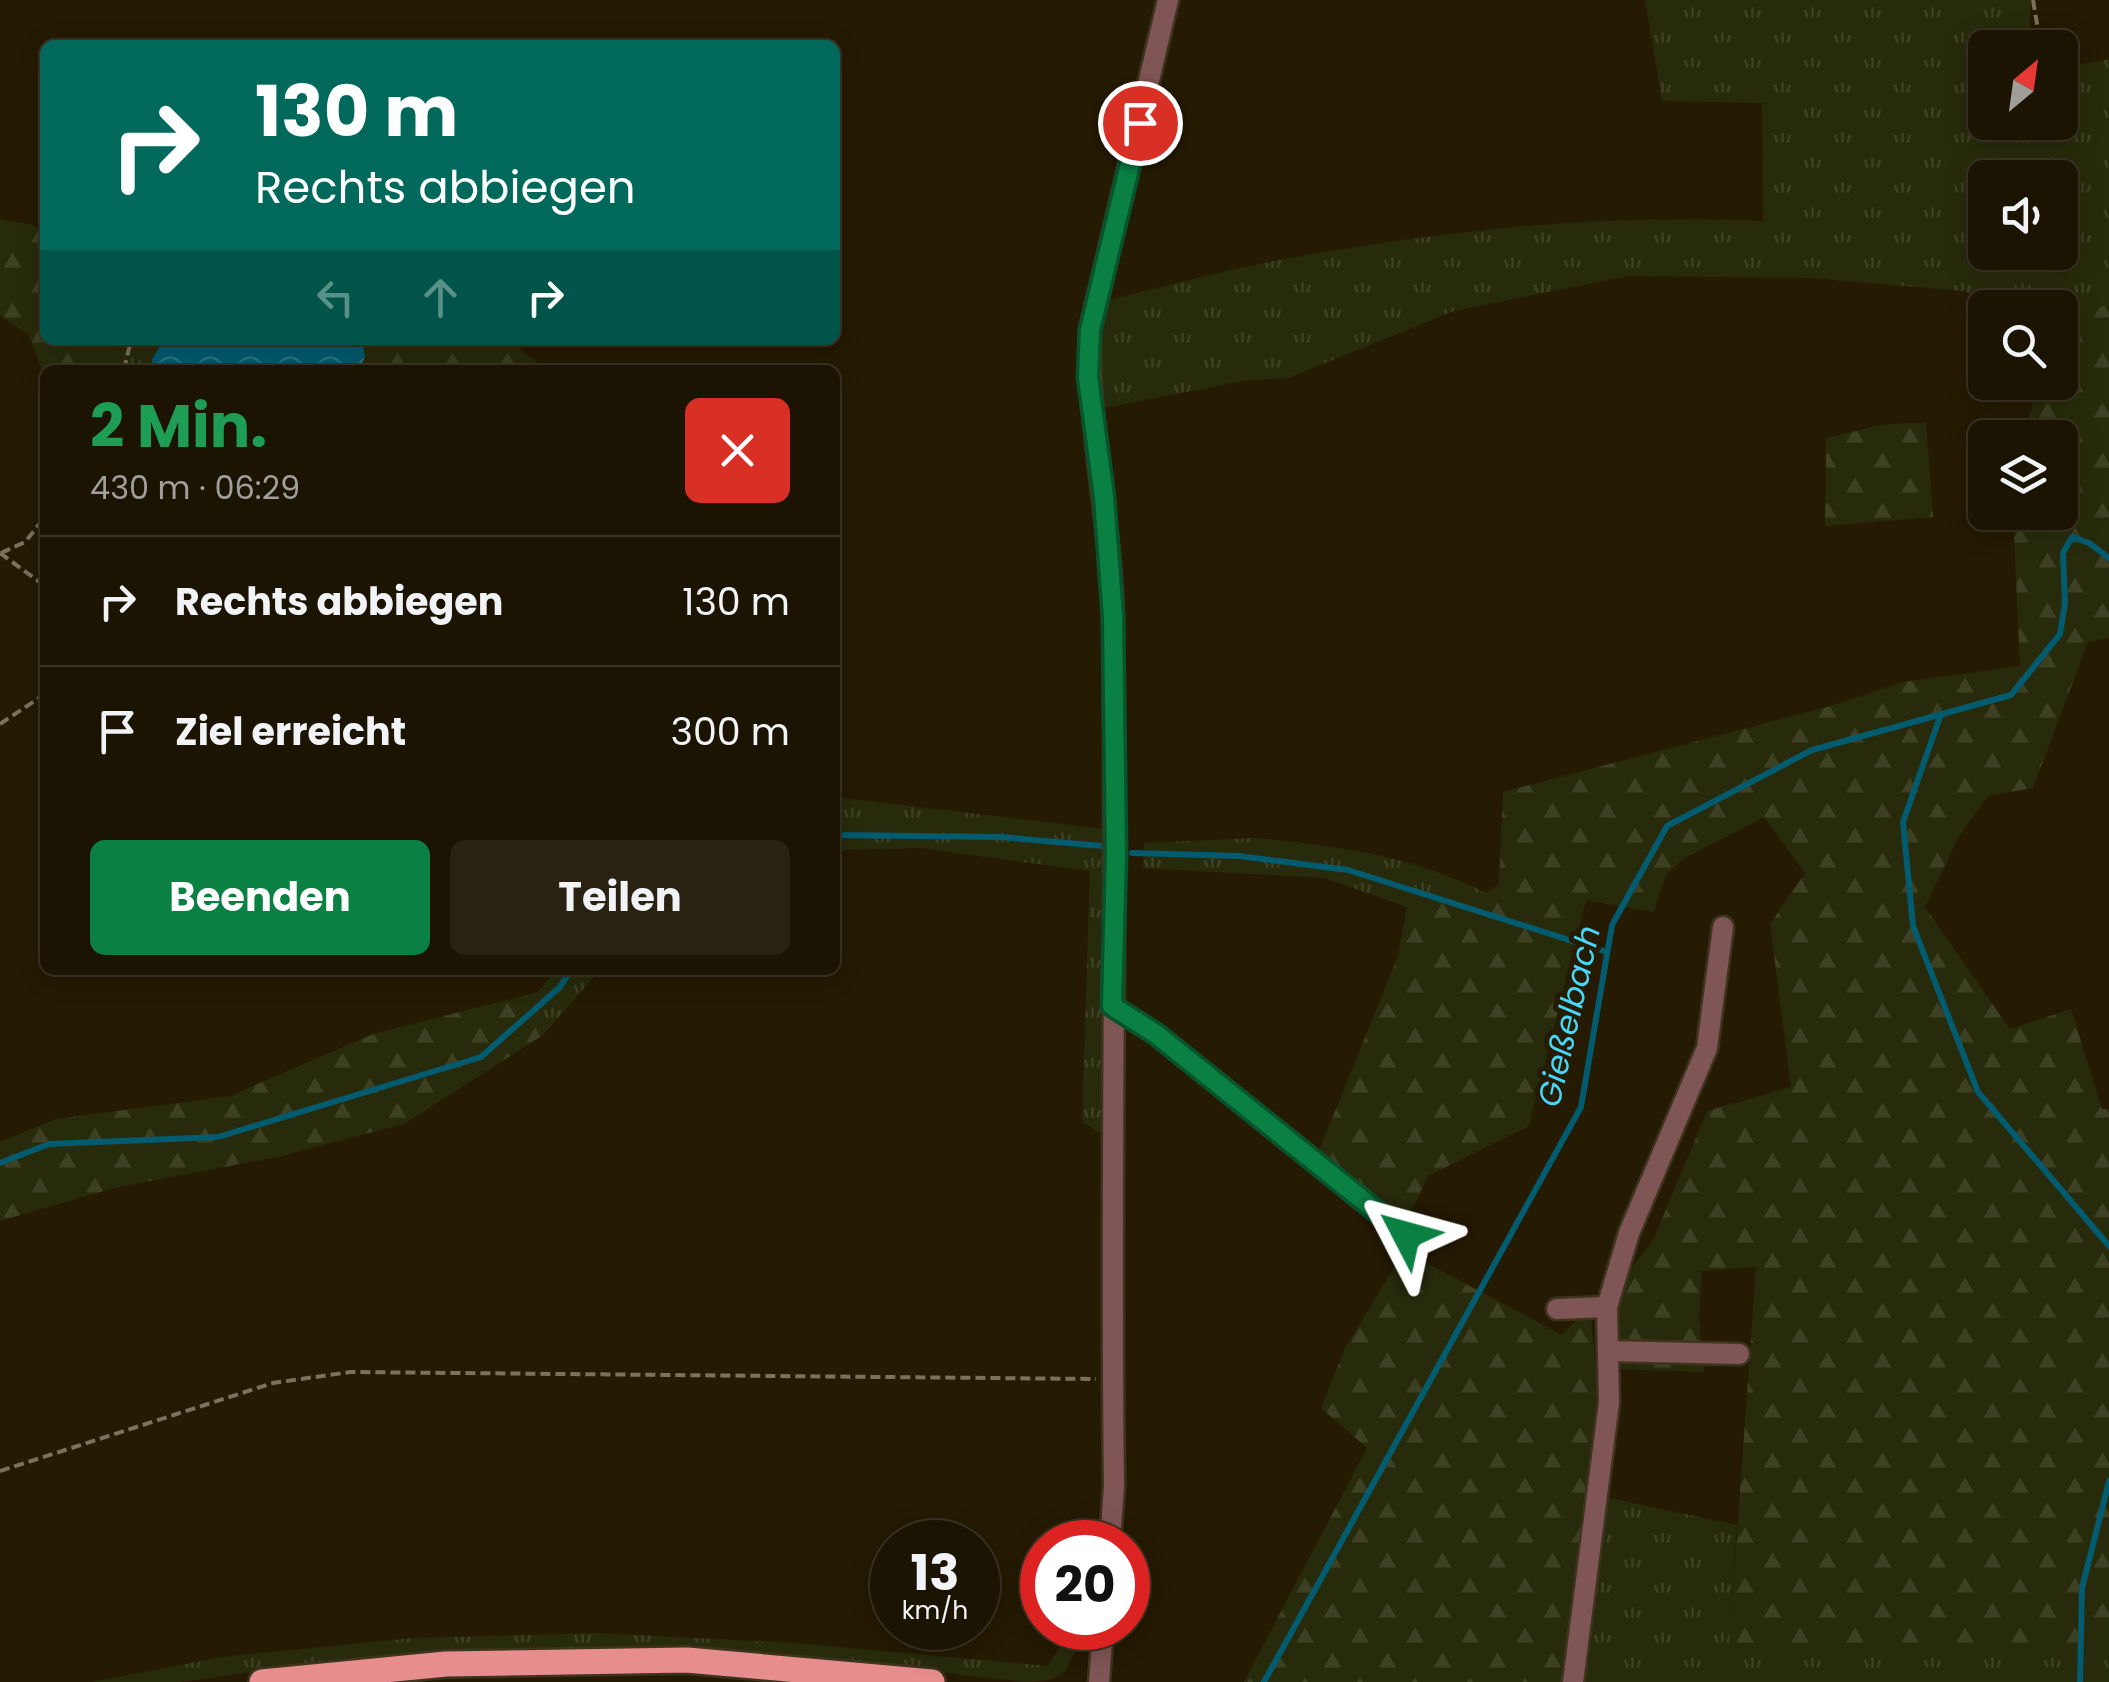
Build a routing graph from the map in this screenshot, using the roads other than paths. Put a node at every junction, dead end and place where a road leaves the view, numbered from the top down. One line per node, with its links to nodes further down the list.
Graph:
1 (1168, 0): 3 (street)
2 (1722, 927): 5 (street)
3 (1112, 1006): 4 (street); 9 (street)
4 (1406, 1235)
5 (1608, 1307): 6 (street); 7 (street)
6 (1557, 1308)
7 (1608, 1351): 8 (street); 14 (street)
8 (1740, 1354)
9 (1112, 1520)
10 (1101, 1650): 13 (street)
11 (262, 1682): 12 (main road)
12 (932, 1682)
13 (1099, 1682)
14 (1573, 1682)

